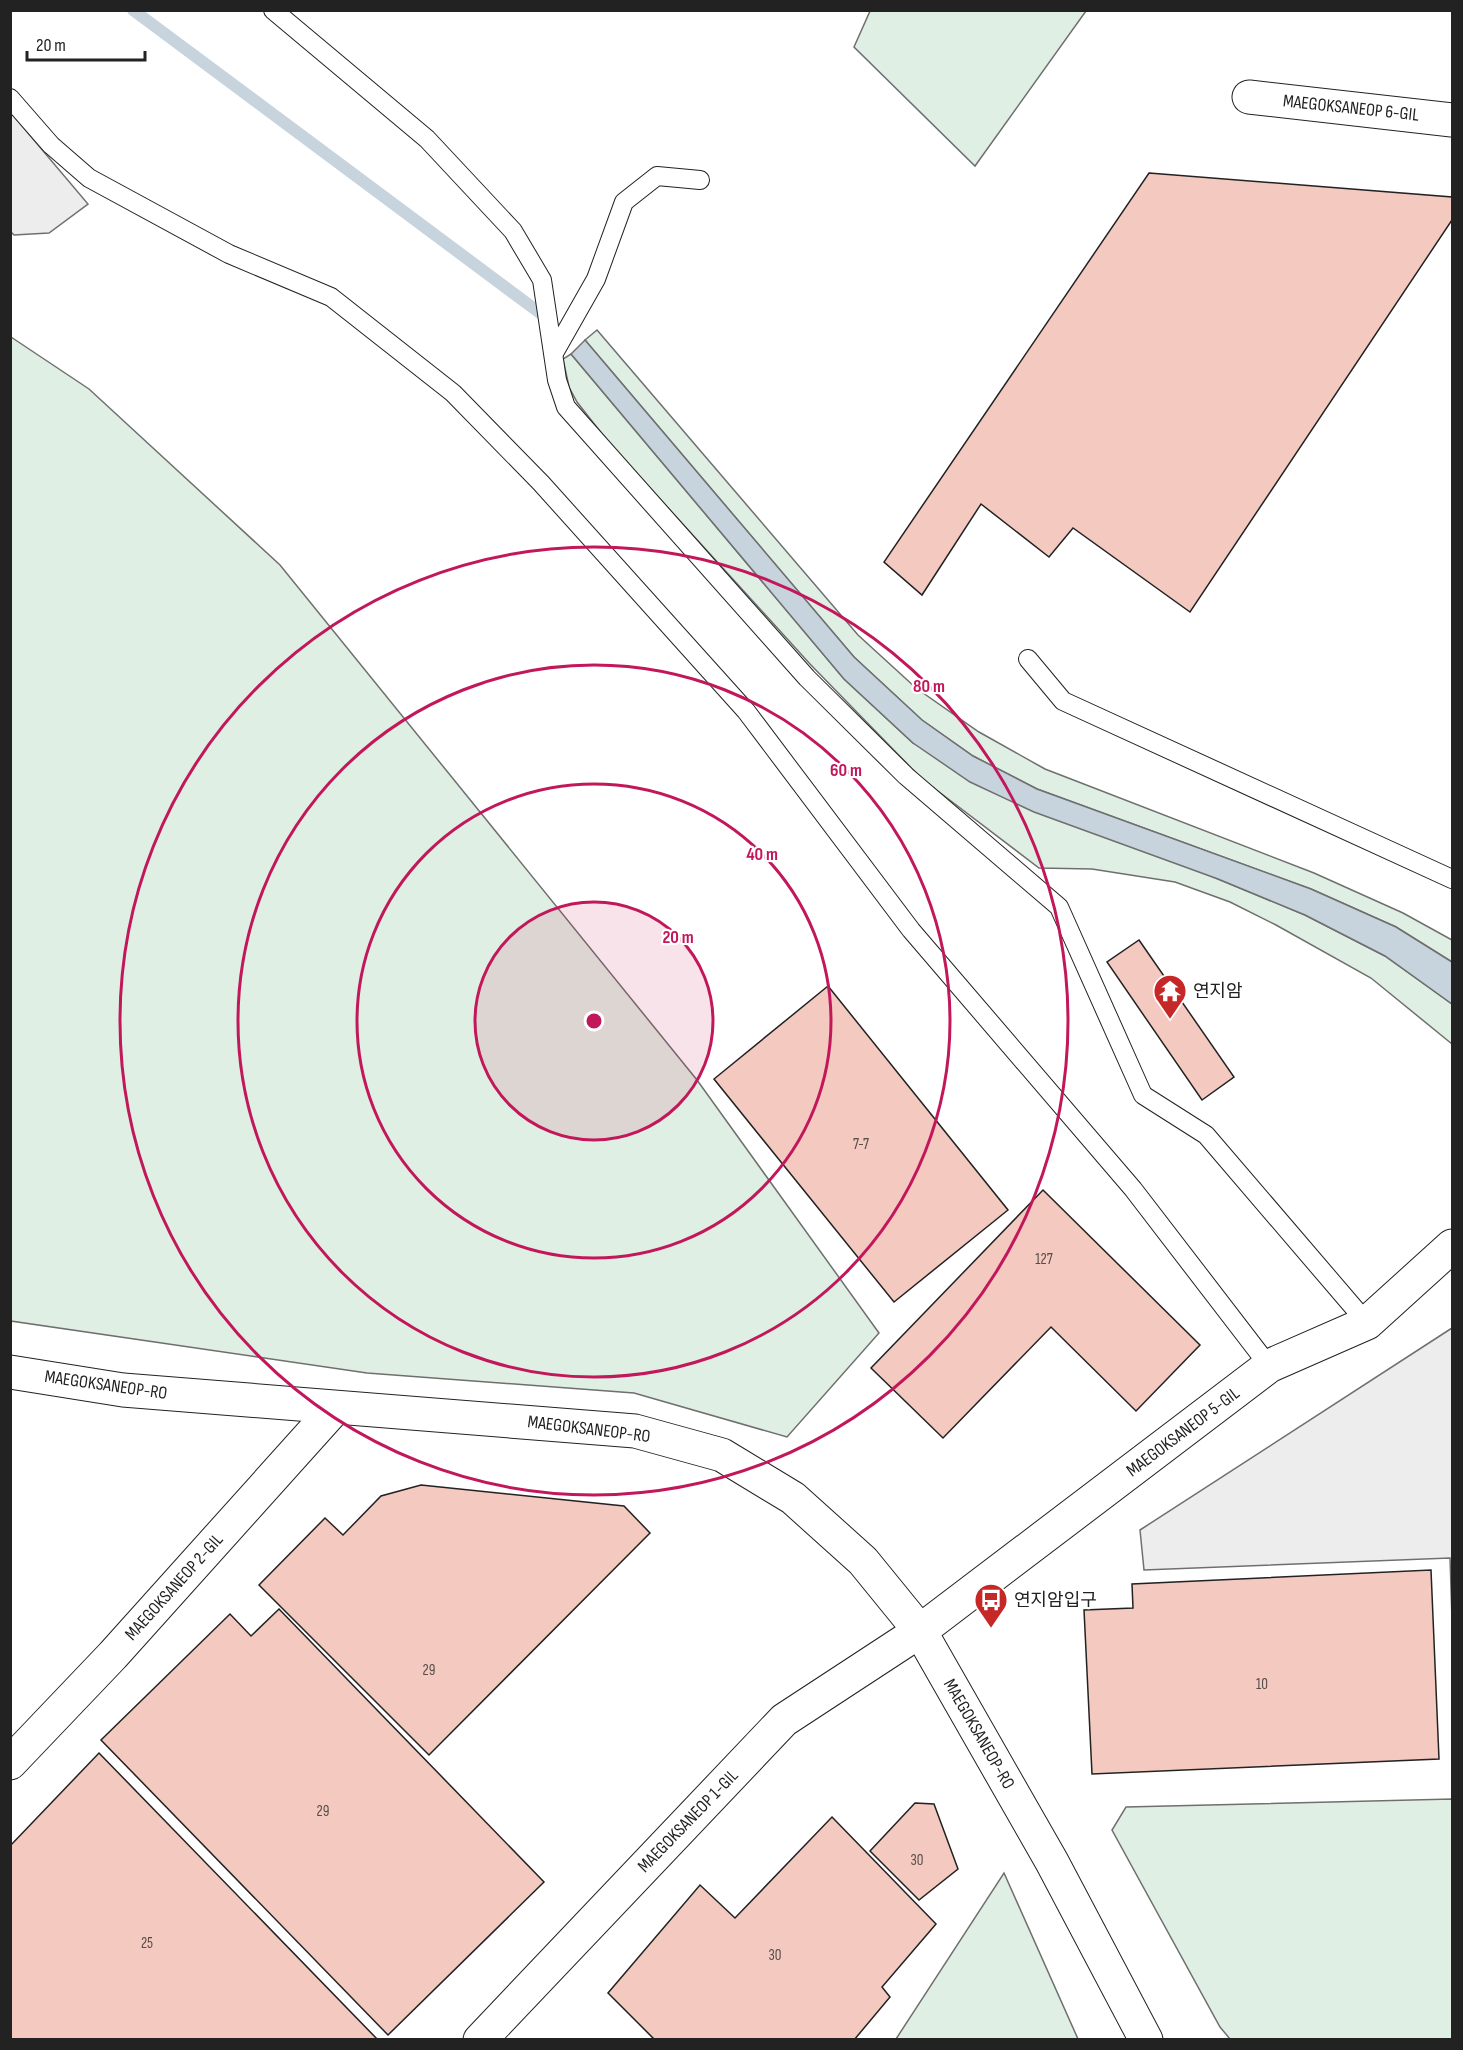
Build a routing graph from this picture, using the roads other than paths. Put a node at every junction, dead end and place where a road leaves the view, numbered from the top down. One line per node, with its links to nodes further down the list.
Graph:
1 (273, 10): 6 (lane)
2 (1249, 97): 4 (street, MAEGOKSANEOP 6-GIL)
3 (10, 98): 11 (lane)
4 (1452, 120)
5 (700, 180): 6 (lane)
6 (554, 353): 10 (lane)
7 (1028, 659): 8 (lane)
8 (1452, 879)
9 (1452, 1246): 10 (street, MAEGOKSANEOP 5-GIL)
10 (1367, 1323): 11 (street, MAEGOKSANEOP 5-GIL)
11 (1269, 1366): 14 (street, MAEGOKSANEOP 5-GIL)
12 (10, 1372): 13 (street, MAEGOKSANEOP-RO)
13 (334, 1409): 14 (street, MAEGOKSANEOP-RO); 15 (street, MAEGOKSANEOP 2-GIL)
14 (920, 1631): 16 (street, MAEGOKSANEOP 1-GIL); 17 (street, MAEGOKSANEOP-RO)
15 (10, 1763)
16 (480, 2040)
17 (1146, 2040)

